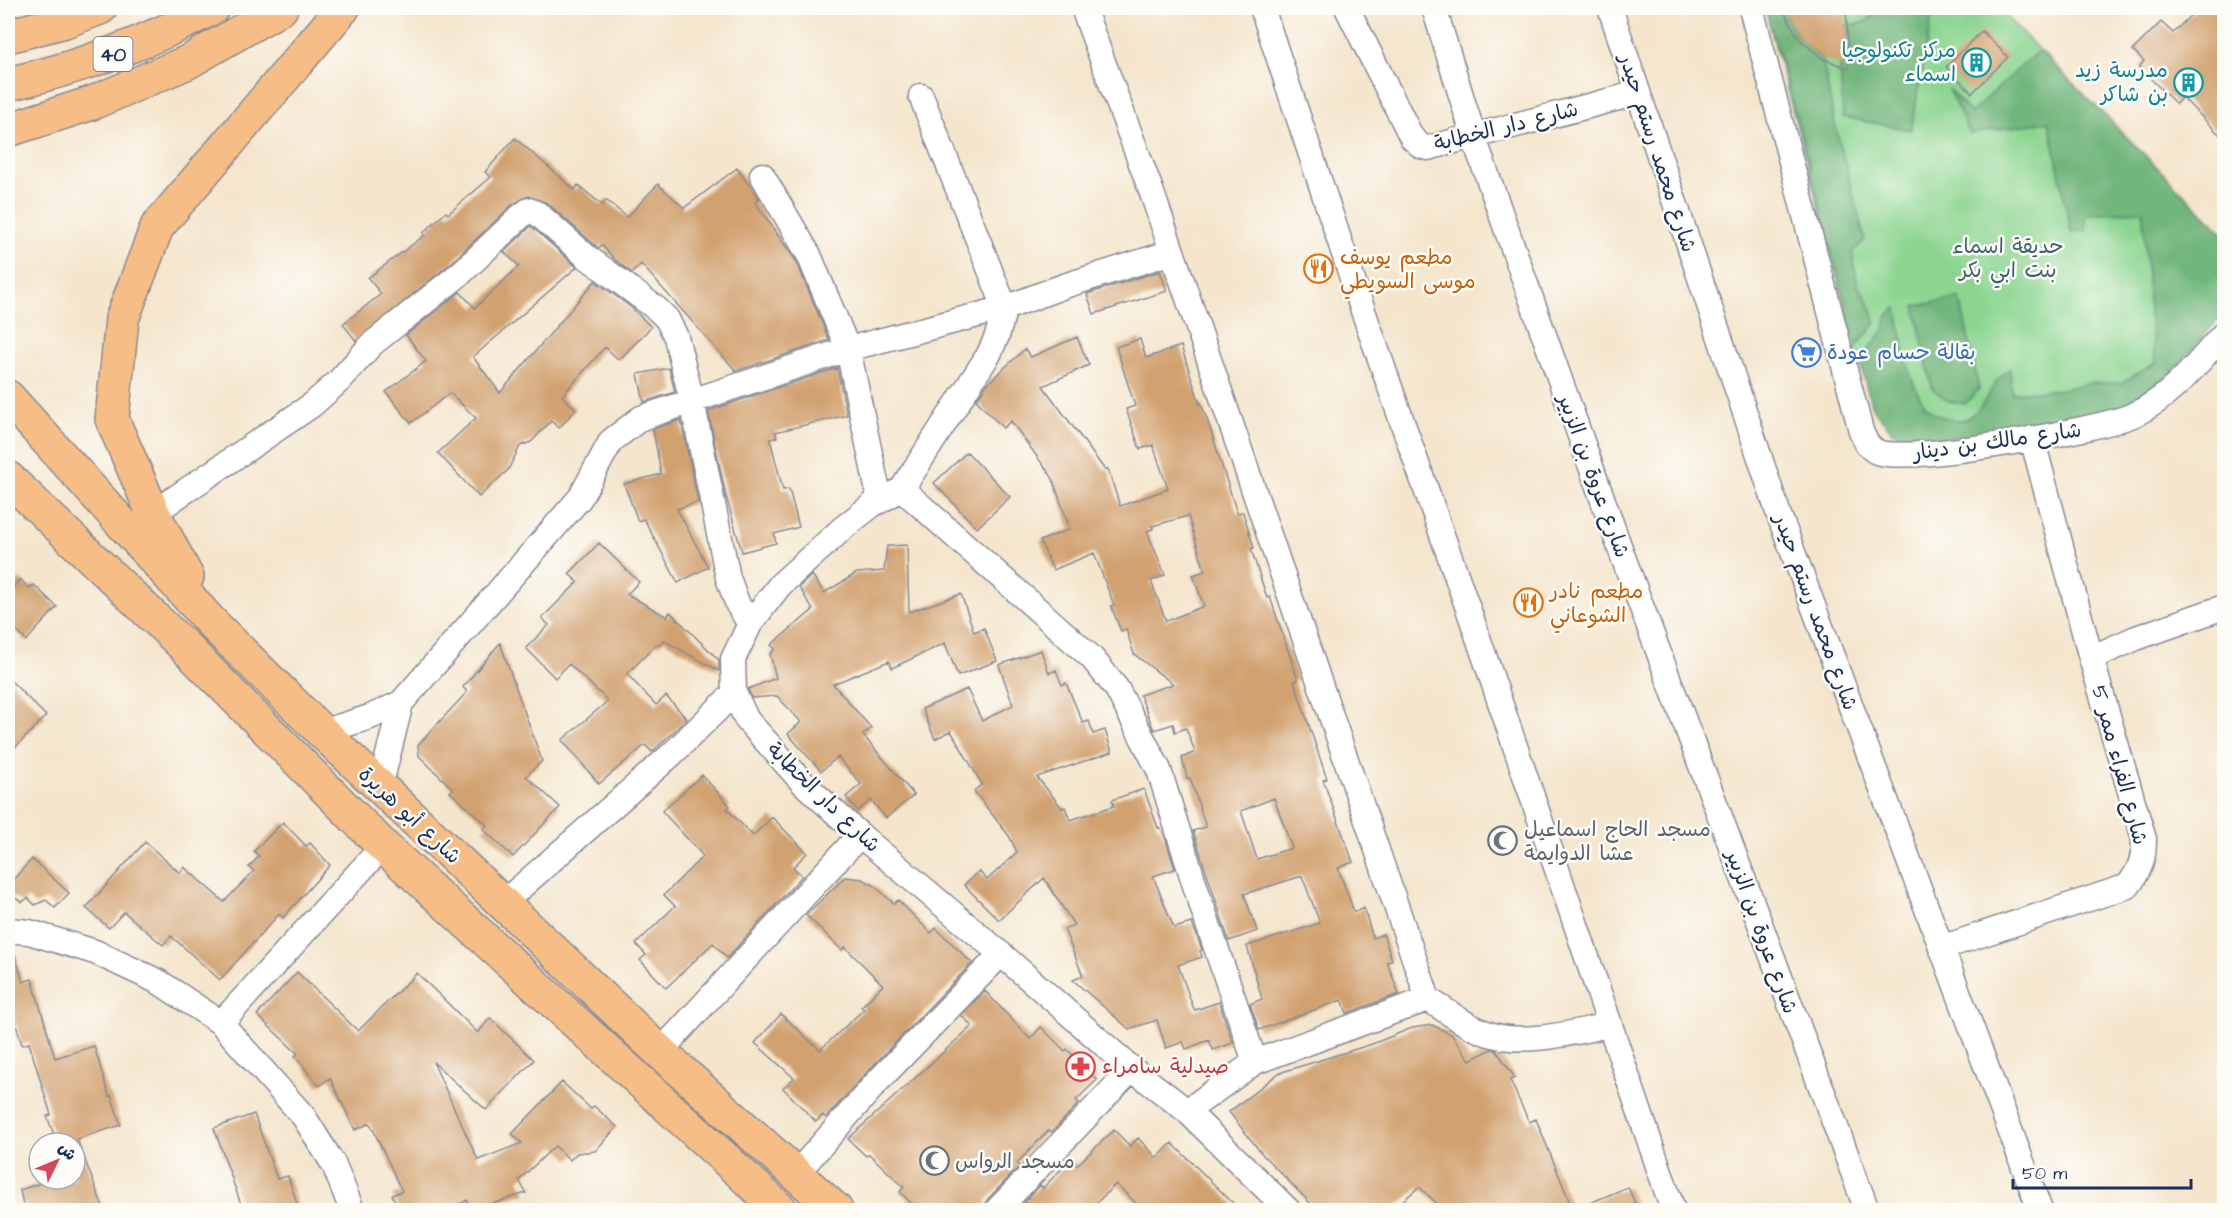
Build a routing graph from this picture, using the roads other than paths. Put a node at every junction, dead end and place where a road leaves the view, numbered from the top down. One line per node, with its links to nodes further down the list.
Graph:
1 (100, 8): 11 (highway, 40)
2 (212, 8): 12 (highway, 40)
3 (281, 8): 15 (highway)
4 (343, 8): 28 (highway)
5 (1083, 8): 18 (street)
6 (1262, 8): 45 (street)
7 (1347, 8): 16 (street, شارع دار الخطابة)
8 (1434, 8): 16 (street, شارع عروة بن الزبير)
9 (1610, 8): 13 (street, شارع محمد رستم حيدر)
10 (1751, 8): 24 (street, شارع مالك بن دينار)
11 (8, 36)
12 (8, 84)
13 (1638, 93): 16 (street, شارع دار الخطابة); 41 (street, شارع محمد رستم حيدر)
14 (921, 96): 19 (street)
15 (8, 130)
16 (1473, 136): 60 (street, شارع عروة بن الزبير)
17 (762, 175): 21 (street)
18 (1172, 252): 19 (street); 43 (street)
19 (1005, 308): 21 (street); 26 (street, شارع دار الخطابة)
20 (2224, 333): 24 (street, شارع مالك بن دينار)
21 (848, 349): 23 (street); 27 (street)
22 (8, 397): 30 (highway, شارع أبو هريرة)
23 (692, 401): 28 (street); 31 (street); 34 (street)
24 (2032, 438): 32 (street)
25 (8, 478): 38 (highway, شارع أبو هريرة)
26 (902, 489): 27 (street, شارع دار الخطابة); 47 (street)
27 (880, 501): 31 (street, شارع دار الخطابة)
28 (153, 513): 30 (highway)
29 (2224, 607): 32 (street, شارع الفراء ممر 5)
30 (210, 621): 35 (highway, شارع أبو هريرة)
31 (750, 624): 33 (street, شارع دار الخطابة)
32 (2091, 658): 41 (street, شارع الفراء ممر 5)
33 (734, 693): 37 (street, شارع دار الخطابة); 39 (street)
34 (401, 703): 35 (street); 36 (street)
35 (322, 732): 36 (highway, شارع أبو هريرة)
36 (380, 787): 39 (highway, شارع أبو هريرة)
37 (861, 835): 42 (street, شارع دار الخطابة); 46 (street)
38 (382, 846): 44 (street); 51 (highway, شارع أبو هريرة)
39 (503, 903): 46 (highway, شارع أبو هريرة)
40 (8, 930): 44 (street)
41 (1941, 948): 61 (street, شارع محمد رستم حيدر)
42 (1001, 954): 48 (street, شارع دار الخطابة); 52 (street)
43 (1428, 999): 45 (street); 47 (street)
44 (221, 1023): 54 (street)
45 (1609, 1025): 59 (street)
46 (660, 1052): 50 (highway, شارع أبو هريرة)
47 (1255, 1062): 49 (street)
48 (1132, 1069): 49 (street, شارع دار الخطابة); 57 (street)
49 (1187, 1111): 58 (street, شارع دار الخطابة)
50 (737, 1120): 51 (highway); 52 (highway, شارع أبو هريرة)
51 (711, 1147): 53 (highway, شارع أبو هريرة)
52 (788, 1167): 53 (highway); 56 (highway, شارع أبو هريرة)
53 (754, 1187): 55 (highway, شارع أبو هريرة)
54 (352, 1210)
55 (781, 1210)
56 (836, 1210)
57 (997, 1210)
58 (1288, 1210)
59 (1673, 1210)
60 (1866, 1210)
61 (2040, 1210)

